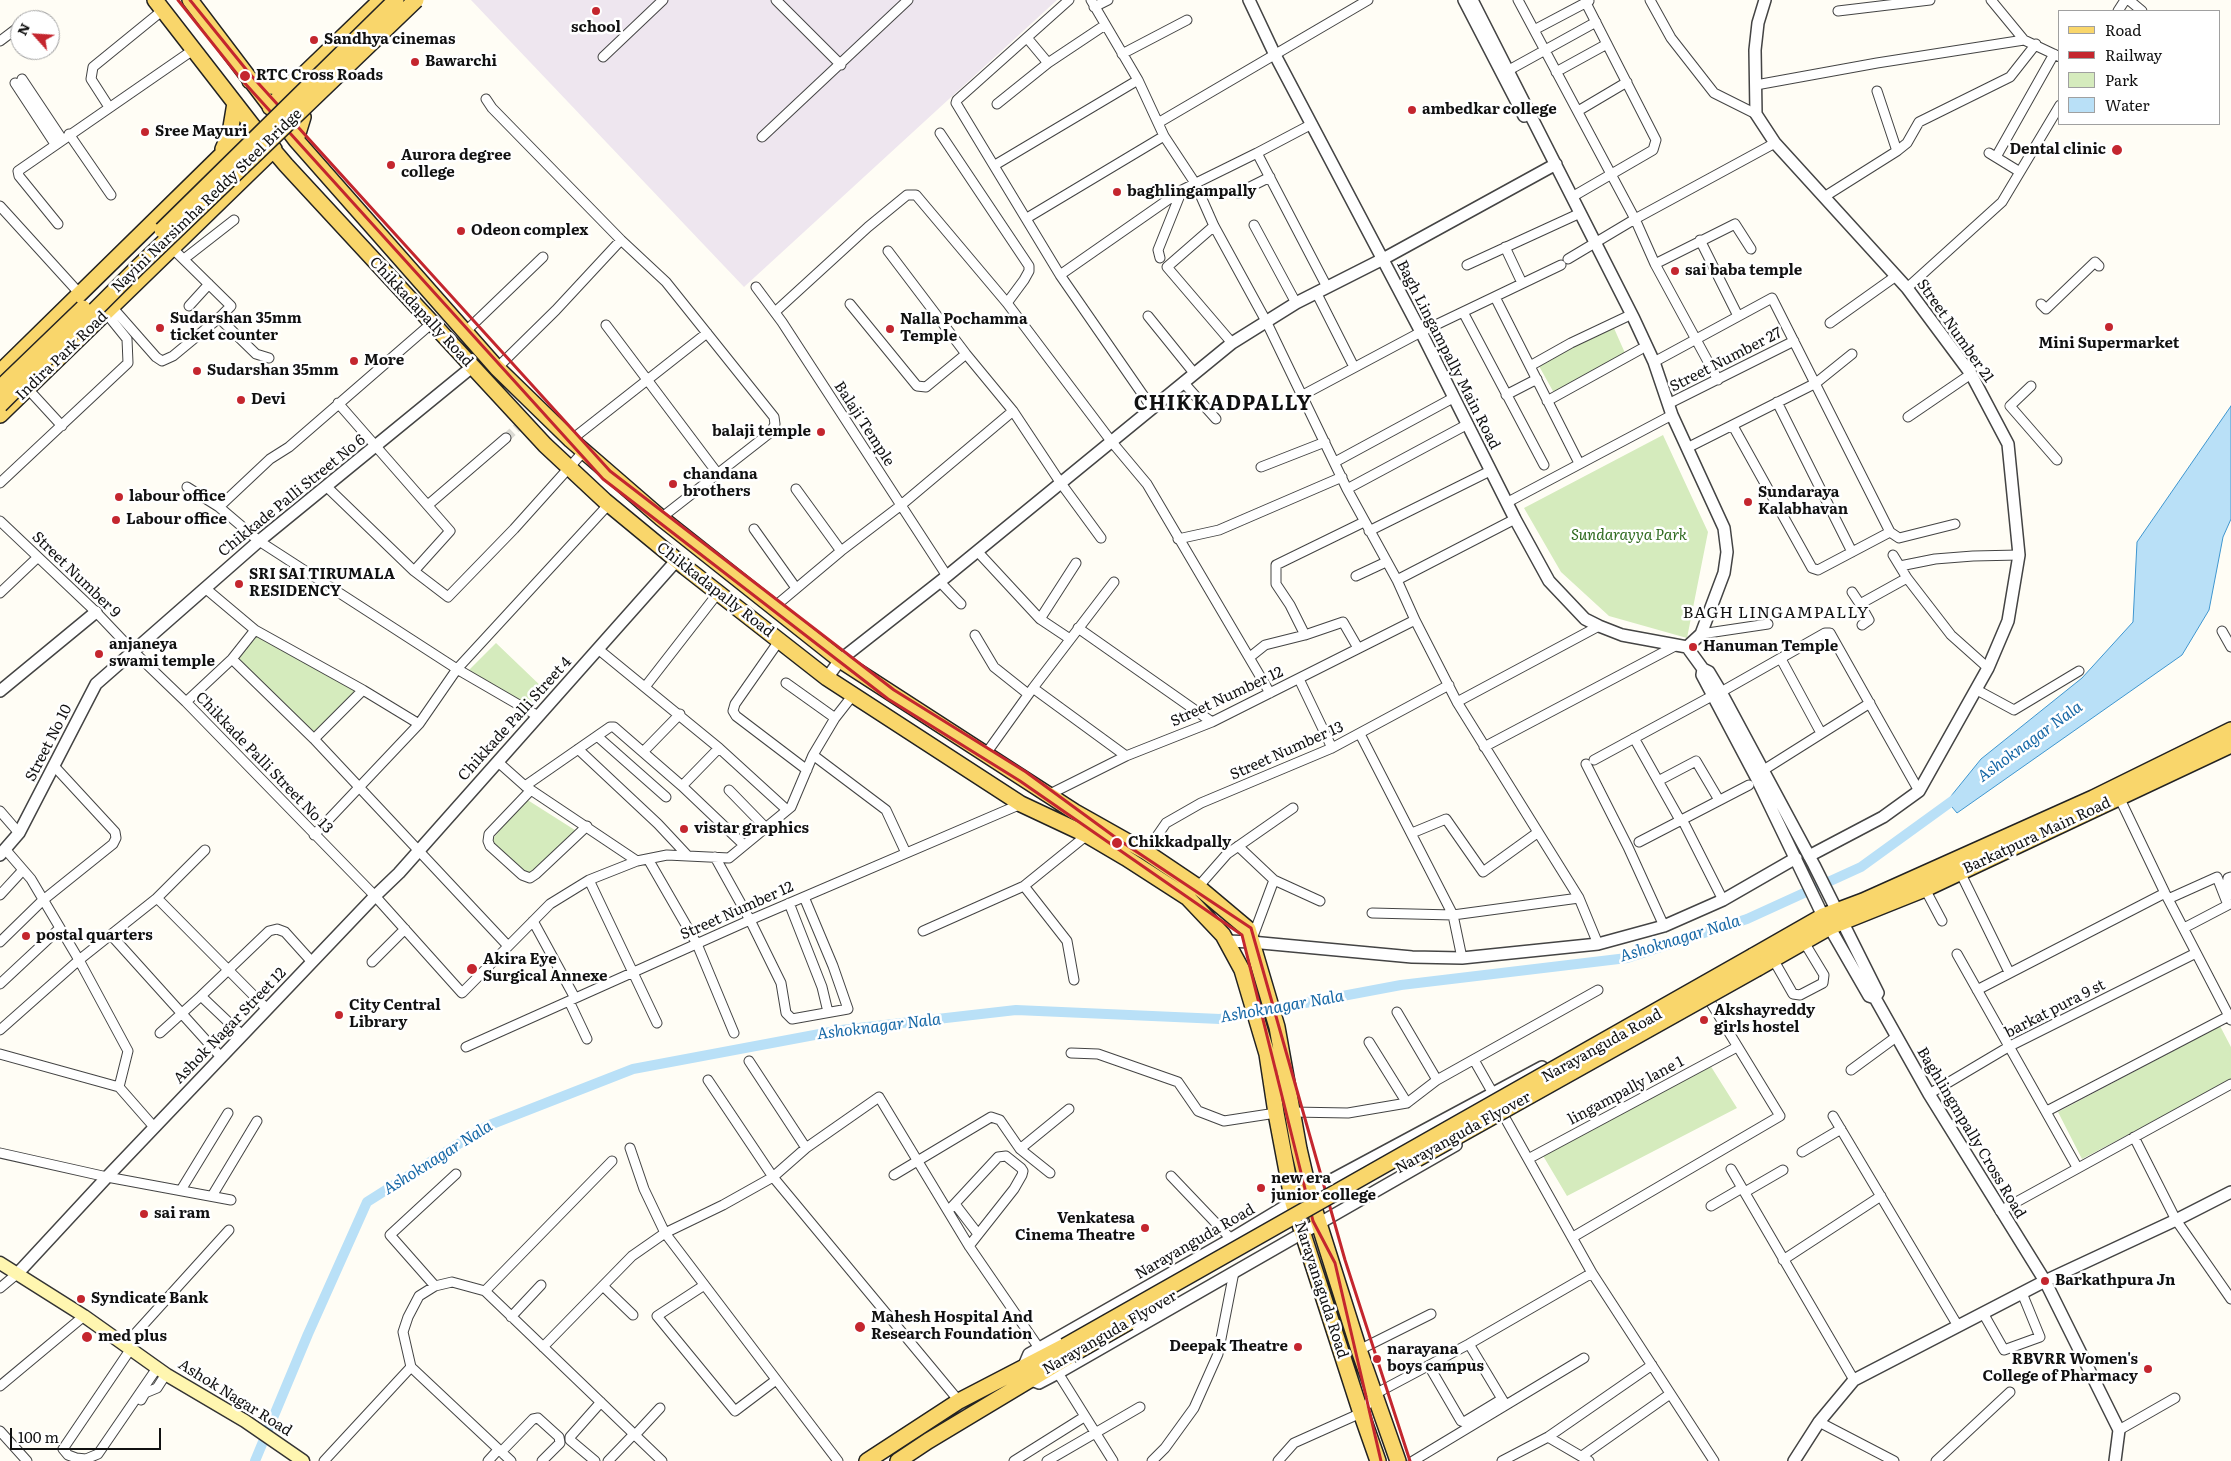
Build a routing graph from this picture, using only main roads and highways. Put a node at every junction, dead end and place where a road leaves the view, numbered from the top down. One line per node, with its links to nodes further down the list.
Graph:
1 (190, 0): 10 (main road, Chikkadapally Road)
2 (381, 0): 7 (main road)
3 (396, 0): 24 (main road, Nayini Narsimha Reddy Steel Bridge, bridge)
4 (416, 0): 25 (main road, Nayini Narsimha Reddy Steel Bridge, bridge)
5 (425, 0): 8 (main road)
6 (159, 5): 11 (main road)
7 (341, 39): 8 (main road); 9 (main road)
8 (360, 63): 14 (main road)
9 (300, 78): 10 (main road); 12 (main road)
10 (250, 81): 12 (main road, Chikkadapally Road)
11 (234, 103): 13 (main road); 16 (main road)
12 (270, 107): 14 (main road, Chikkadapally Road)
13 (252, 125): 15 (main road, Chikkadapally Road); 16 (main road, Indira Park Road)
14 (293, 136): 21 (main road, Chikkadapally Road)
15 (274, 149): 17 (main road, Indira Park Road); 18 (main road, Chikkadapally Road)
16 (220, 155): 19 (main road, Indira Park Road)
17 (264, 161): 18 (main road); 20 (main road, Indira Park Road)
18 (286, 165): 22 (main road, Chikkadapally Road)
19 (190, 185): 20 (main road); 23 (main road, Indira Park Road)
20 (213, 210): 26 (main road, Indira Park Road)
21 (388, 245): 22 (main road); 30 (main road, Chikkadapally Road)
22 (372, 259): 32 (main road, Chikkadapally Road)
23 (3, 364)
24 (0, 388)
25 (0, 405)
26 (0, 415)
27 (2231, 730): 29 (main road)
28 (2231, 745): 29 (main road, Barkatpura Main Road)
29 (1830, 914): 31 (main road); 31 (main road)
30 (1251, 942): 39 (main road, Narayanaguda Road)
31 (1762, 960): 34 (main road, Narayanguda Flyover, bridge)
32 (1242, 970): 38 (main road, Narayanaguda Road)
33 (0, 1263): 35 (main road, Ashok Nagar Road)
34 (1026, 1374): 36 (main road); 37 (main road)
35 (300, 1459)
36 (904, 1460)
37 (867, 1461)
38 (1378, 1461)
39 (1398, 1461)

